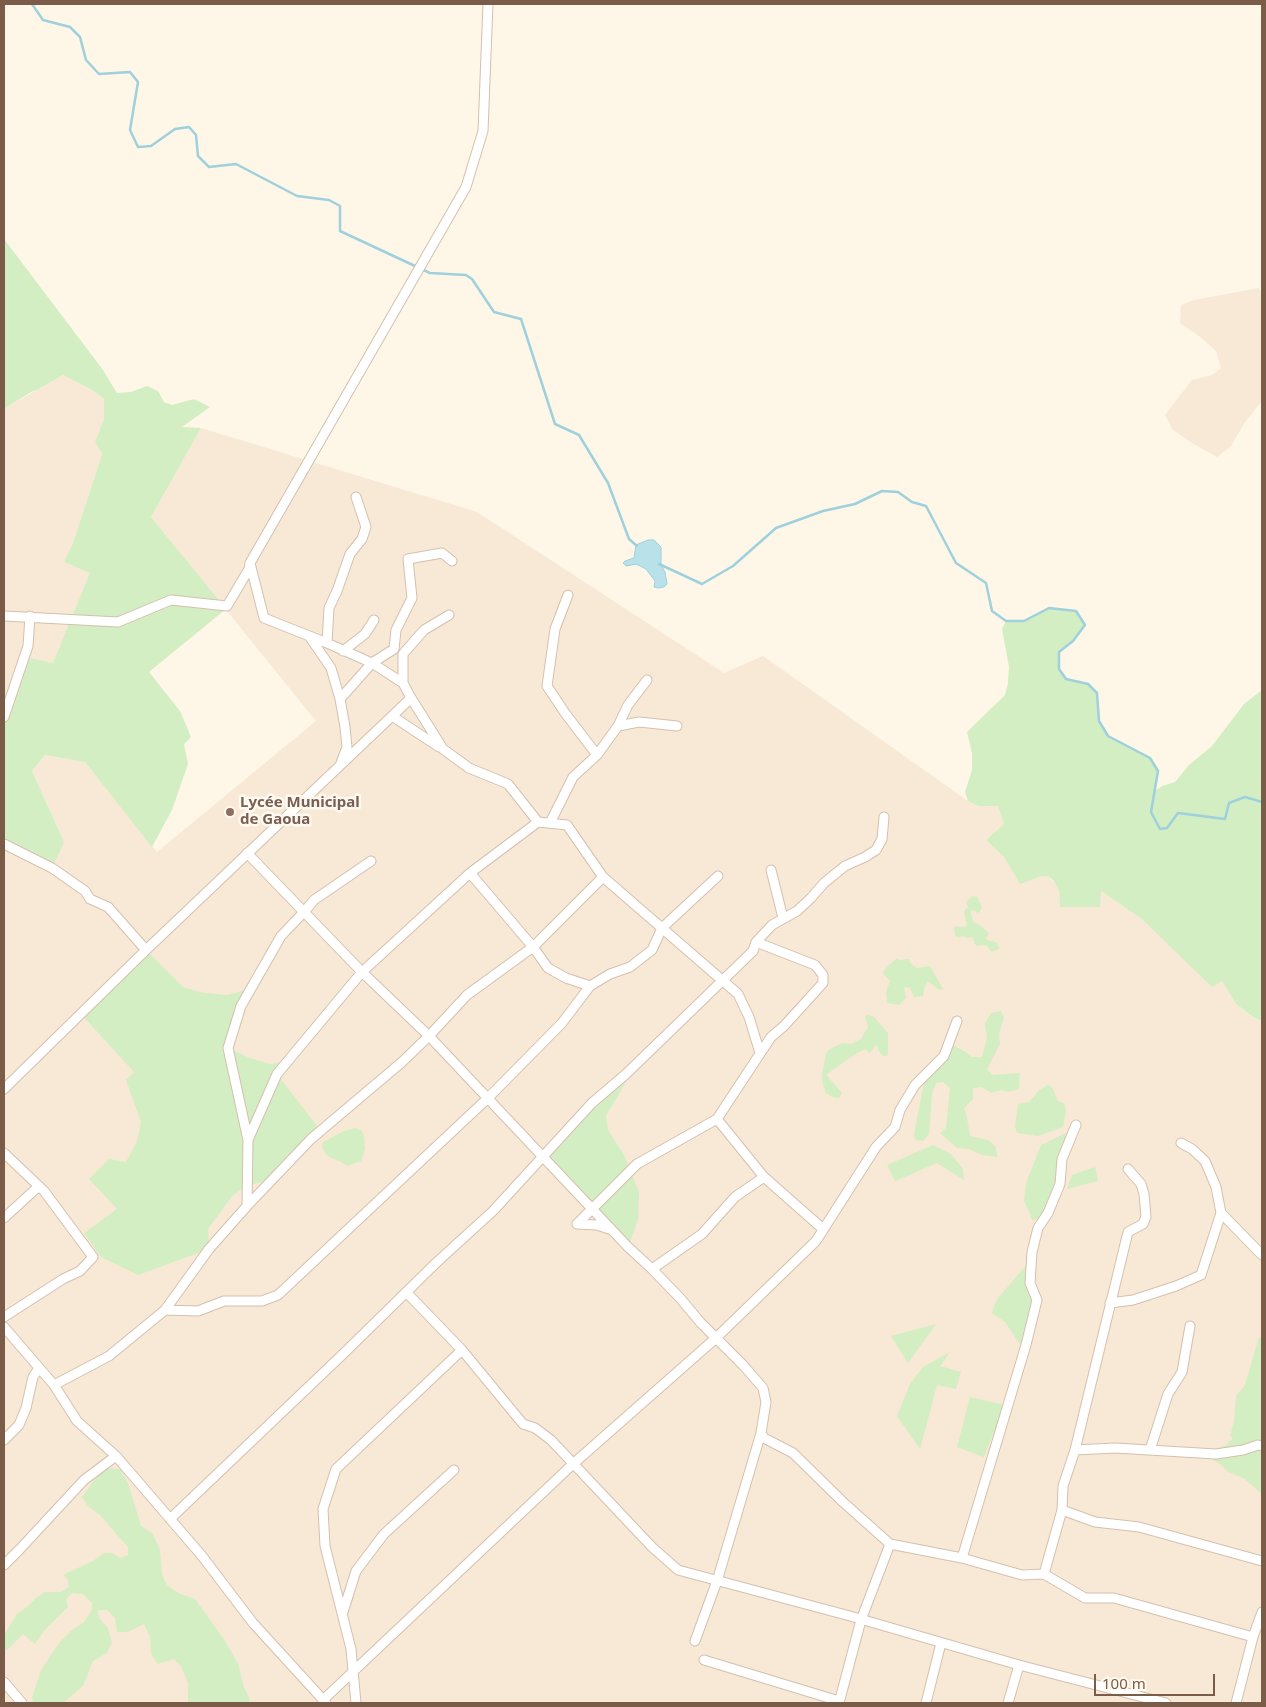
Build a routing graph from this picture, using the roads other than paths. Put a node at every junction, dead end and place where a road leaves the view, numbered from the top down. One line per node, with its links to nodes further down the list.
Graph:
1 (488, 4): 4 (street)
2 (356, 497): 11 (street)
3 (452, 561): 13 (street)
4 (250, 563): 8 (street); 10 (street)
5 (568, 595): 23 (street)
6 (449, 615): 15 (street)
7 (4, 616): 8 (street)
8 (30, 616): 19 (street)
9 (374, 620): 12 (street)
10 (309, 636): 11 (street); 17 (street)
11 (327, 643): 12 (street)
12 (343, 651): 13 (street)
13 (372, 663): 15 (street); 17 (street)
14 (647, 680): 20 (street)
15 (403, 683): 16 (street)
16 (411, 698): 18 (street); 22 (street)
17 (340, 699): 24 (street)
18 (392, 716): 22 (street); 24 (street)
19 (4, 717)
20 (618, 726): 21 (street); 23 (street)
21 (677, 726)
22 (443, 749): 26 (street)
23 (597, 755): 27 (street)
24 (340, 766): 29 (street)
25 (884, 817): 36 (street)
26 (538, 822): 27 (street); 32 (street)
27 (550, 823): 34 (street)
28 (4, 844): 40 (street)
29 (247, 853): 35 (street); 40 (street)
30 (371, 861): 35 (street)
31 (770, 870): 36 (street)
32 (470, 873): 39 (street); 41 (street)
33 (718, 876): 37 (street)
34 (603, 877): 37 (street); 39 (street)
35 (304, 912): 41 (street); 51 (street)
36 (783, 918): 38 (street)
37 (662, 928): 42 (street); 43 (street)
38 (756, 942): 42 (street); 46 (street)
39 (533, 947): 43 (street); 45 (street)
40 (146, 950): 47 (street)
41 (362, 972): 45 (street); 51 (street)
42 (722, 980): 46 (street); 54 (street)
43 (590, 986): 48 (street)
44 (958, 1021): 62 (street)
45 (429, 1036): 48 (street); 58 (street)
46 (760, 1053): 49 (street)
47 (4, 1089)
48 (488, 1098): 54 (street); 68 (street)
49 (717, 1119): 56 (street); 59 (street)
50 (1076, 1126): 87 (street)
51 (248, 1140): 58 (street)
52 (1181, 1143): 60 (street)
53 (4, 1153): 57 (street)
54 (543, 1158): 59 (street); 66 (street)
55 (1128, 1169): 67 (street)
56 (764, 1177): 62 (street); 65 (street)
57 (39, 1186): 61 (street); 69 (street)
58 (248, 1206): 68 (street)
59 (592, 1209): 63 (street); 63 (street)
60 (1221, 1214): 64 (street); 67 (street)
61 (4, 1218)
62 (823, 1229): 72 (street)
63 (611, 1230): 65 (street)
64 (1262, 1255)
65 (652, 1269): 72 (street)
66 (406, 1292): 73 (street); 85 (street)
67 (1110, 1303): 79 (street)
68 (165, 1310): 75 (street)
69 (4, 1318)
70 (1190, 1326): 80 (street)
71 (4, 1327): 74 (street)
72 (716, 1338): 76 (street); 82 (street)
73 (462, 1350): 82 (street); 93 (street)
74 (40, 1368): 75 (street); 77 (street)
75 (54, 1385): 81 (street)
76 (761, 1433): 86 (street); 91 (street)
77 (4, 1440)
78 (1262, 1446): 80 (street)
79 (1075, 1450): 80 (street); 84 (street)
80 (1150, 1450)
81 (116, 1456): 85 (street); 89 (street)
82 (573, 1464): 91 (street); 100 (street)
83 (454, 1470): 93 (street)
84 (1062, 1510): 88 (street); 90 (street)
85 (170, 1519): 102 (street)
86 (890, 1544): 87 (street); 94 (street)
87 (962, 1558): 90 (street)
88 (1262, 1561)
89 (4, 1564)
90 (1044, 1574): 95 (street)
91 (717, 1580): 94 (street); 96 (street)
92 (1262, 1612): 95 (street)
93 (343, 1613): 100 (street)
94 (861, 1620): 97 (street); 103 (street)
95 (1253, 1637): 109 (street)
96 (695, 1641)
97 (942, 1643): 99 (street); 106 (street)
98 (704, 1660): 103 (street)
99 (1019, 1665): 107 (street); 108 (street)
100 (354, 1672): 102 (street); 105 (street)
101 (4, 1682): 104 (street)
102 (325, 1702)
103 (839, 1702)
104 (22, 1703)
105 (356, 1703)
106 (926, 1703)
107 (1008, 1703)
108 (1166, 1703)
109 (1236, 1703)

